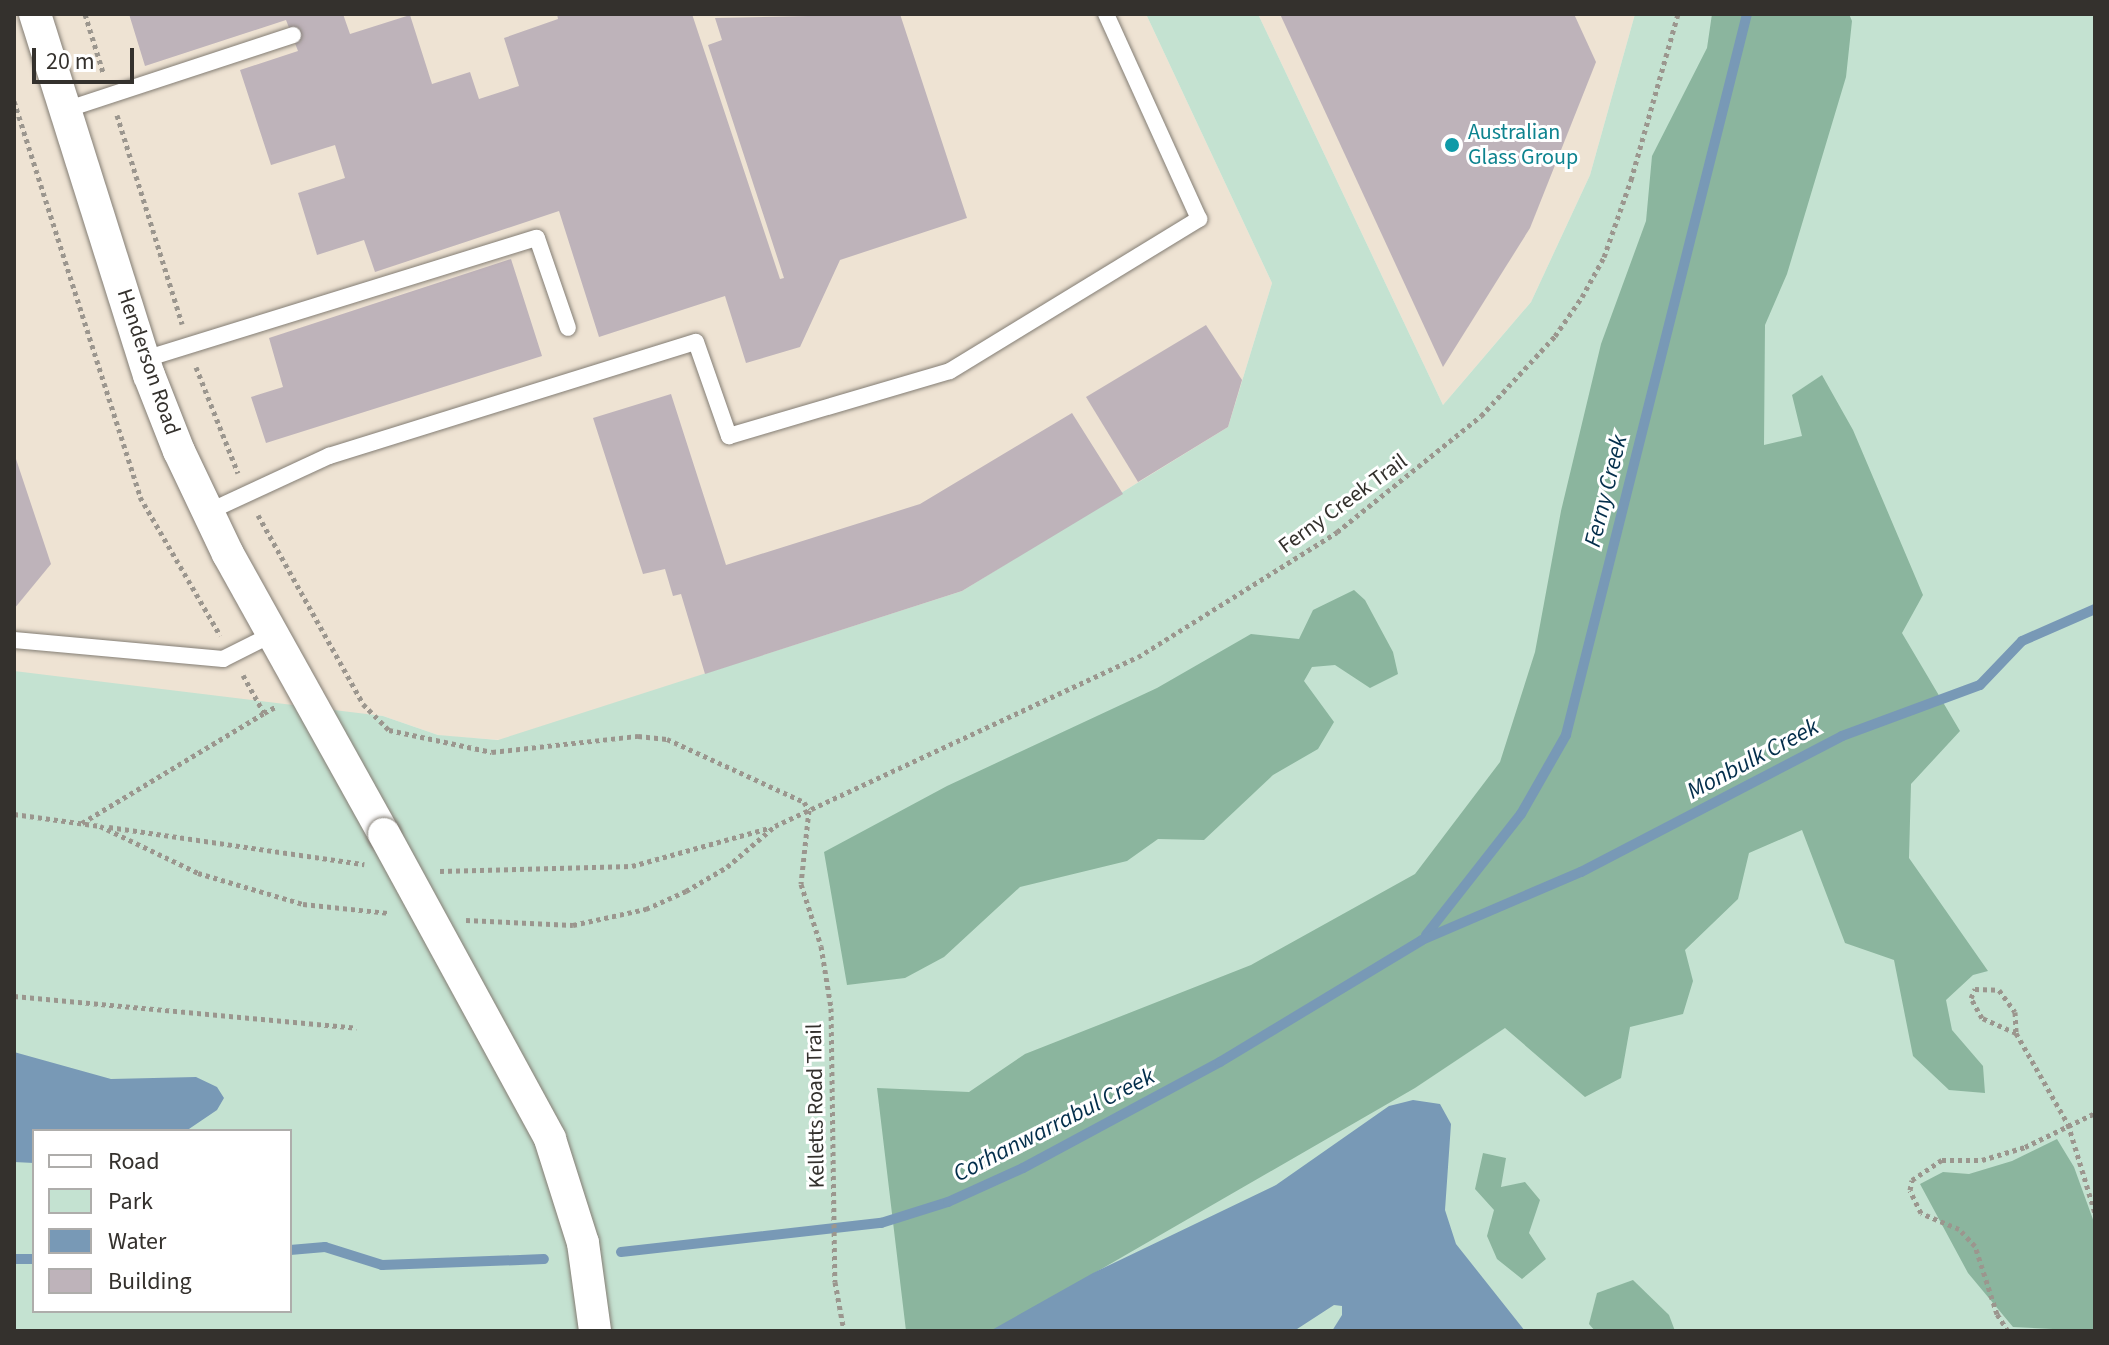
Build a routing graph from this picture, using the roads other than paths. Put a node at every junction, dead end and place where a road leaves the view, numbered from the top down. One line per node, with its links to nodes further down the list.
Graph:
1 (35, 14): 4 (street, Henderson Road)
2 (1106, 14): 7 (lane)
3 (293, 35): 4 (lane)
4 (65, 110): 6 (street, Henderson Road)
5 (568, 328): 6 (lane)
6 (145, 359): 7 (street, Henderson Road)
7 (206, 513): 8 (street, Henderson Road)
8 (273, 634): 9 (lane); 10 (street, Henderson Road, bridge)
9 (14, 640)
10 (595, 1331)

